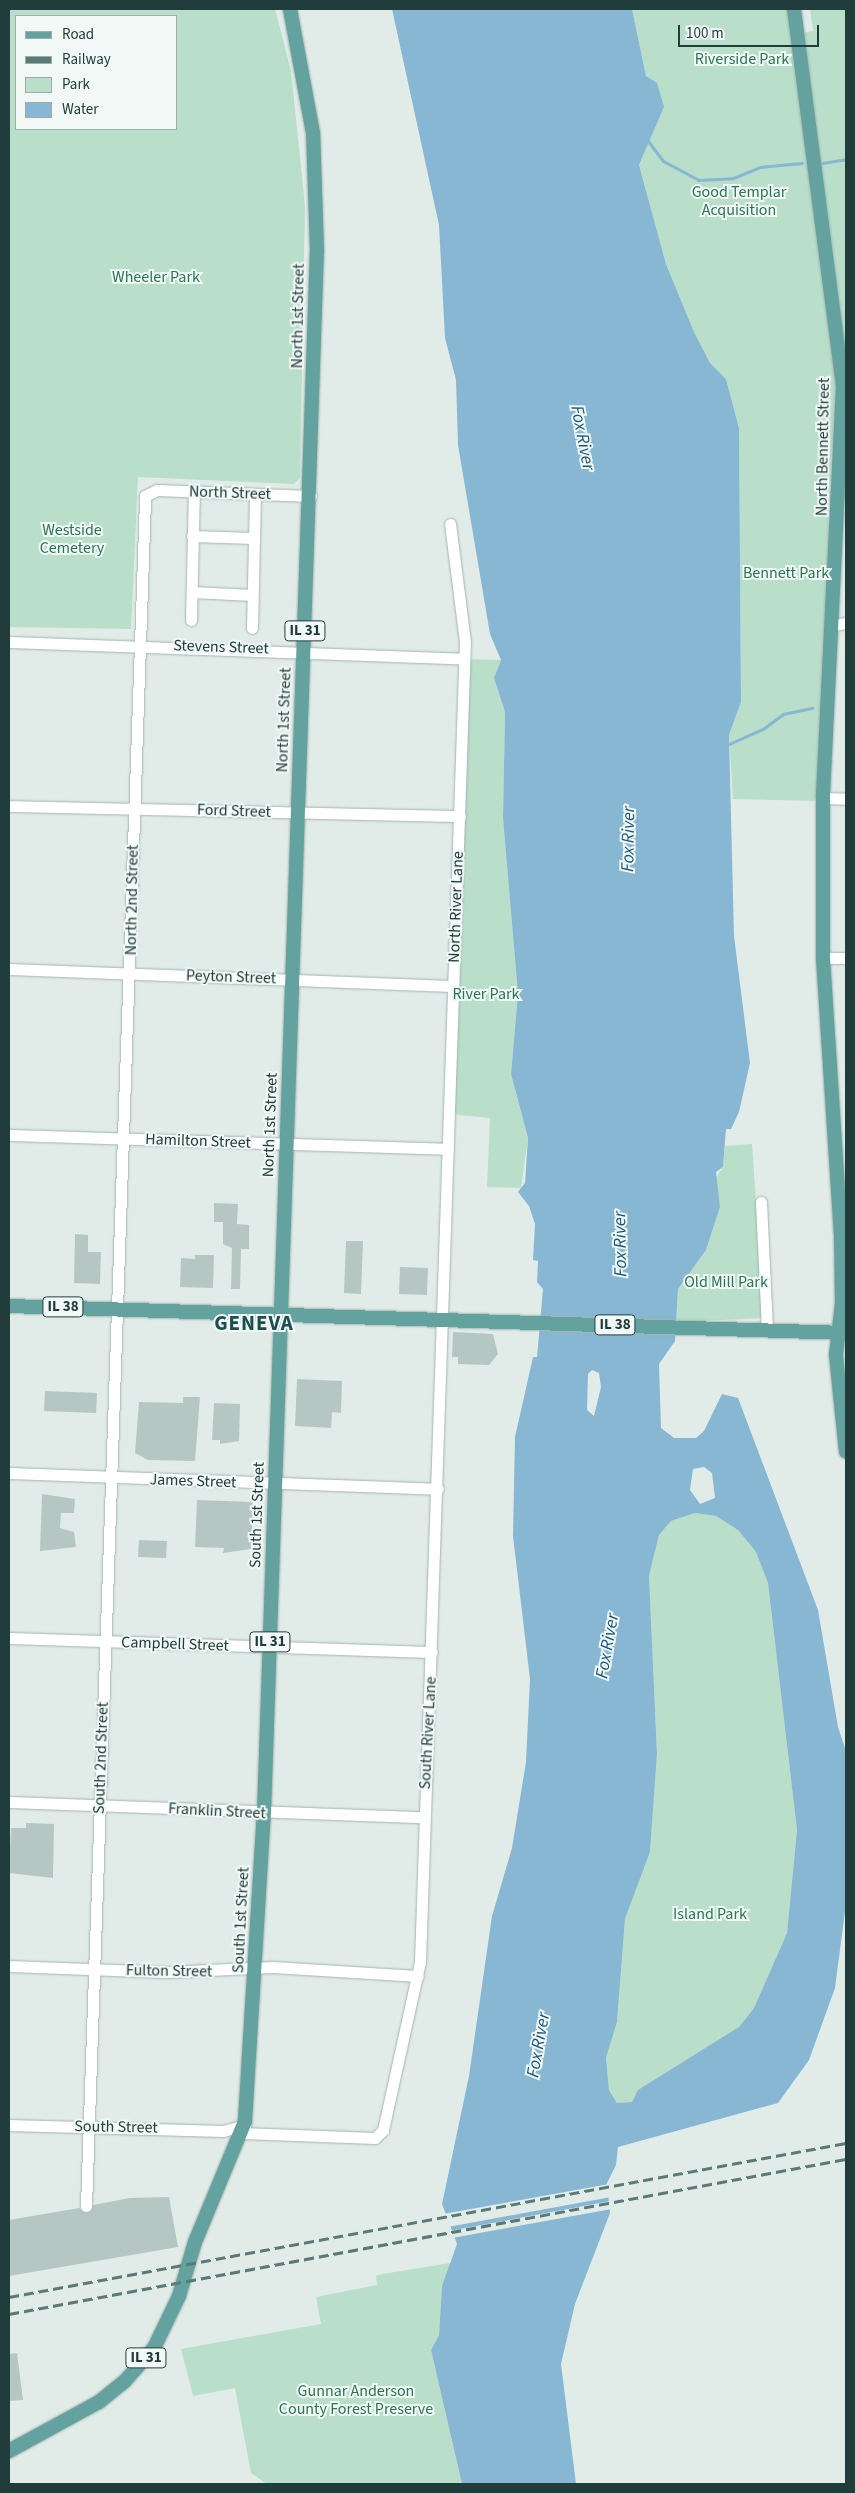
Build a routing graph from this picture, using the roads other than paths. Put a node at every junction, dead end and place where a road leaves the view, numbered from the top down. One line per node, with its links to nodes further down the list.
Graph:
1 (290, 9): 6 (main road, North 1st Street / IL 31)
2 (794, 9): 7 (main road, North Bennett Street)
3 (194, 491): 4 (street, North Street); 5 (street, North Street); 9 (street)
4 (149, 492): 17 (street, North 2nd Street)
5 (255, 494): 6 (street, North Street); 10 (street)
6 (311, 496): 18 (main road, North 1st Street / IL 31)
7 (843, 515): 14 (main road, North Bennett Street)
8 (450, 524): 19 (street, North River Lane)
9 (192, 536): 10 (street); 11 (street)
10 (253, 538): 12 (street)
11 (192, 592): 12 (street); 13 (street)
12 (252, 595): 15 (street)
13 (191, 620)
14 (840, 624): 20 (main road, North Bennett Street)
15 (252, 628)
16 (9, 642): 17 (street, Stevens Street)
17 (140, 644): 18 (street, Stevens Street); 23 (street, North 2nd Street)
18 (304, 650): 19 (street, Stevens Street); 24 (main road, North 1st Street / IL 31)
19 (464, 659): 25 (street, North River Lane)
20 (823, 798): 21 (street); 26 (main road, North Bennett Street)
21 (846, 799)
22 (9, 806): 23 (street, Ford Street)
23 (134, 808): 24 (street, Ford Street); 29 (street, North 2nd Street)
24 (298, 813): 25 (street, Ford Street); 30 (main road, North 1st Street / IL 31)
25 (460, 816): 31 (street, North River Lane)
26 (823, 958): 27 (street); 35 (main road, North Bennett Street)
27 (846, 958)
28 (9, 969): 29 (street, Peyton Street)
29 (130, 974): 30 (street, Peyton Street); 33 (street, North 2nd Street)
30 (293, 979): 31 (street, Peyton Street); 34 (main road, North 1st Street / IL 31)
31 (453, 986): 36 (street, North River Lane)
32 (9, 1135): 33 (street, Hamilton Street)
33 (124, 1139): 34 (street, Hamilton Street); 39 (street, North 2nd Street)
34 (287, 1144): 36 (street, Hamilton Street); 40 (main road, North 1st Street / IL 31)
35 (840, 1147): 43 (main road, North Bennett Street)
36 (448, 1149): 41 (street, North River Lane)
37 (762, 1202): 42 (street)
38 (9, 1306): 39 (main road, IL 38)
39 (118, 1309): 40 (main road, IL 38); 46 (street, South 2nd Street)
40 (281, 1315): 41 (main road, IL 38); 47 (main road, South 1st Street / IL 31)
41 (443, 1320): 42 (main road, IL 38); 48 (street, South River Lane)
42 (767, 1330): 43 (main road, IL 38)
43 (843, 1333): 44 (main road, North Bennett Street)
44 (846, 1451)
45 (9, 1473): 46 (street, James Street)
46 (112, 1479): 47 (street, James Street); 50 (street, South 2nd Street)
47 (275, 1484): 48 (street, James Street); 51 (main road, South 1st Street / IL 31)
48 (438, 1489): 52 (street, South River Lane)
49 (9, 1638): 50 (street, Campbell Street)
50 (105, 1641): 51 (street, Campbell Street); 54 (street, South 2nd Street)
51 (270, 1647): 52 (street, Campbell Street); 55 (main road, South 1st Street / IL 31)
52 (432, 1652): 56 (street, South River Lane)
53 (9, 1802): 54 (street, Franklin Street)
54 (99, 1805): 55 (street, Franklin Street); 58 (street, South 2nd Street)
55 (264, 1813): 56 (street, Franklin Street); 59 (main road, South 1st Street / IL 31)
56 (424, 1816): 60 (street, South River Lane)
57 (9, 1966): 58 (street, Fulton Street)
58 (95, 1968): 59 (street, Fulton Street); 62 (street, South 2nd Street)
59 (256, 1969): 60 (street, Fulton Street); 63 (main road, South 1st Street / IL 31)
60 (418, 1976): 64 (street, South River Lane)
61 (9, 2125): 62 (street, South Street)
62 (90, 2128): 63 (street, South Street); 65 (street, South 2nd Street)
63 (242, 2133): 64 (street, South Street); 66 (main road, South 1st Street / IL 31)
64 (375, 2138)
65 (86, 2206)
66 (9, 2451)

